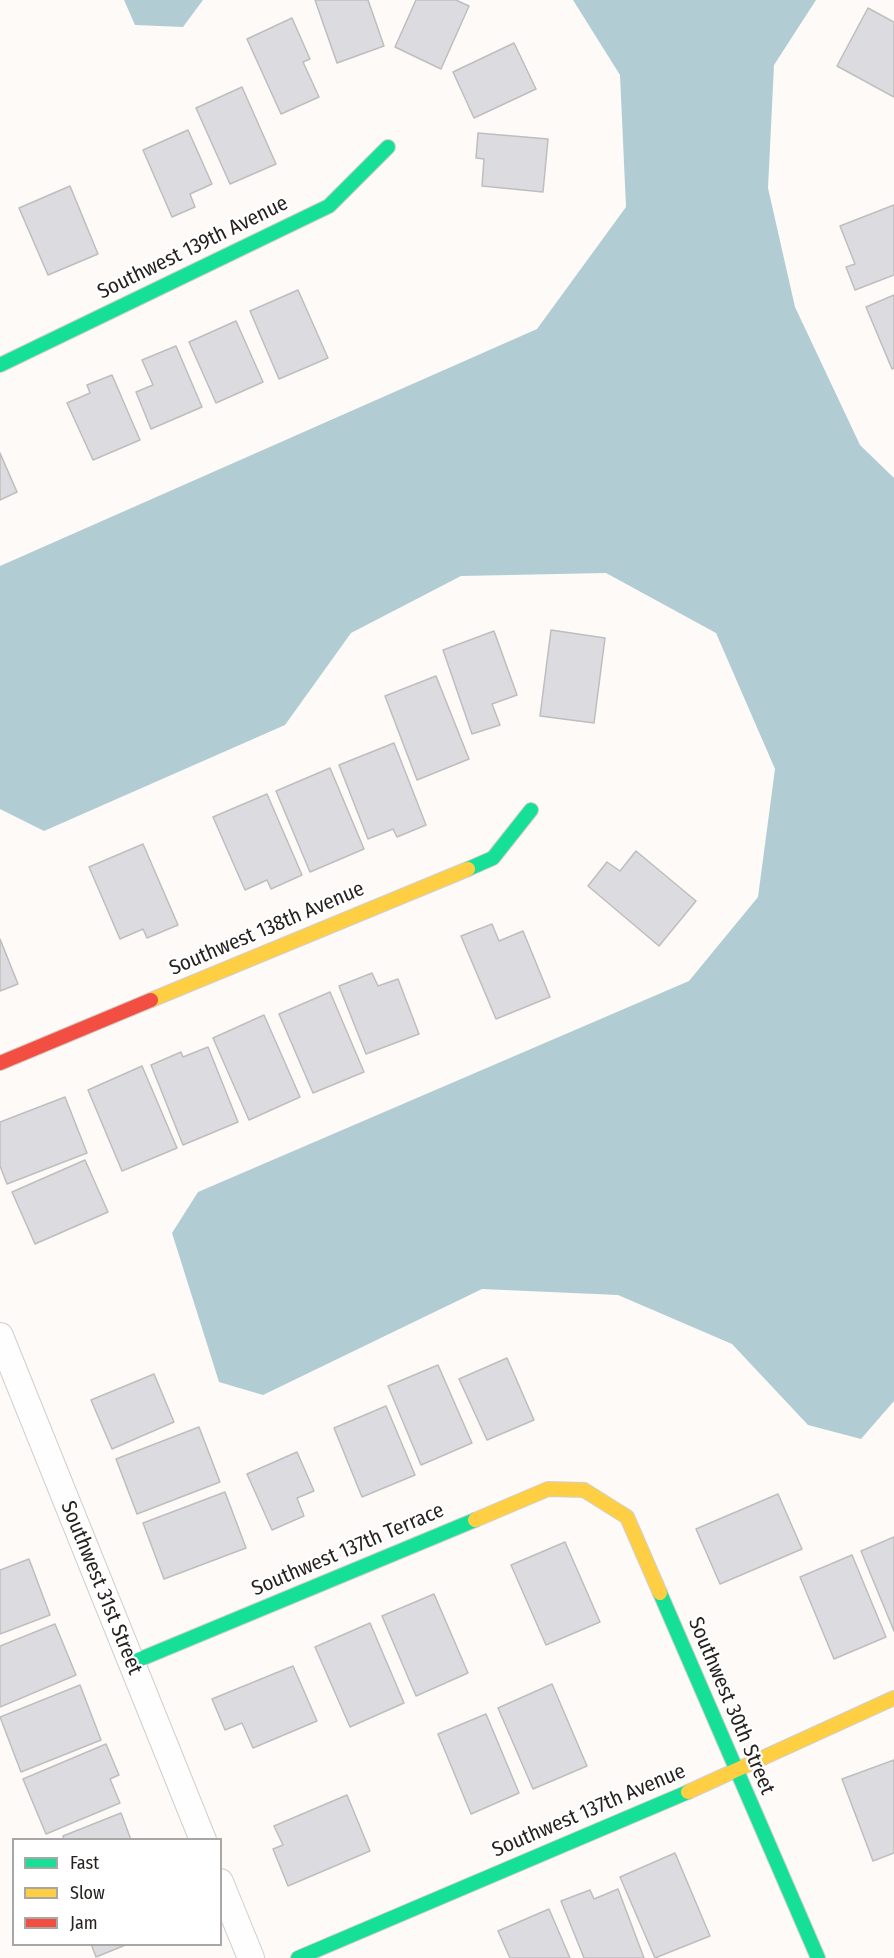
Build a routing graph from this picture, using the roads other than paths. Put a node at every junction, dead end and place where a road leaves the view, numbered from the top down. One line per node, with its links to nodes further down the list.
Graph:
1 (388, 147): 2 (street, Southwest 139th Avenue)
2 (0, 365)
3 (531, 810): 4 (street, Southwest 138th Avenue)
4 (0, 1063)
5 (0, 1335): 7 (street, Southwest 31st Street)
6 (584, 1490): 7 (street, Southwest 137th Terrace); 9 (street, Southwest 30th Street)
7 (131, 1663): 10 (street, Southwest 31st Street)
8 (894, 1698): 9 (street, Southwest 137th Avenue)
9 (736, 1772): 13 (street, Southwest 137th Avenue); 14 (street, Southwest 30th Street)
10 (203, 1838)
11 (222, 1887): 12 (street)
12 (251, 1958)
13 (298, 1958)
14 (818, 1958)

